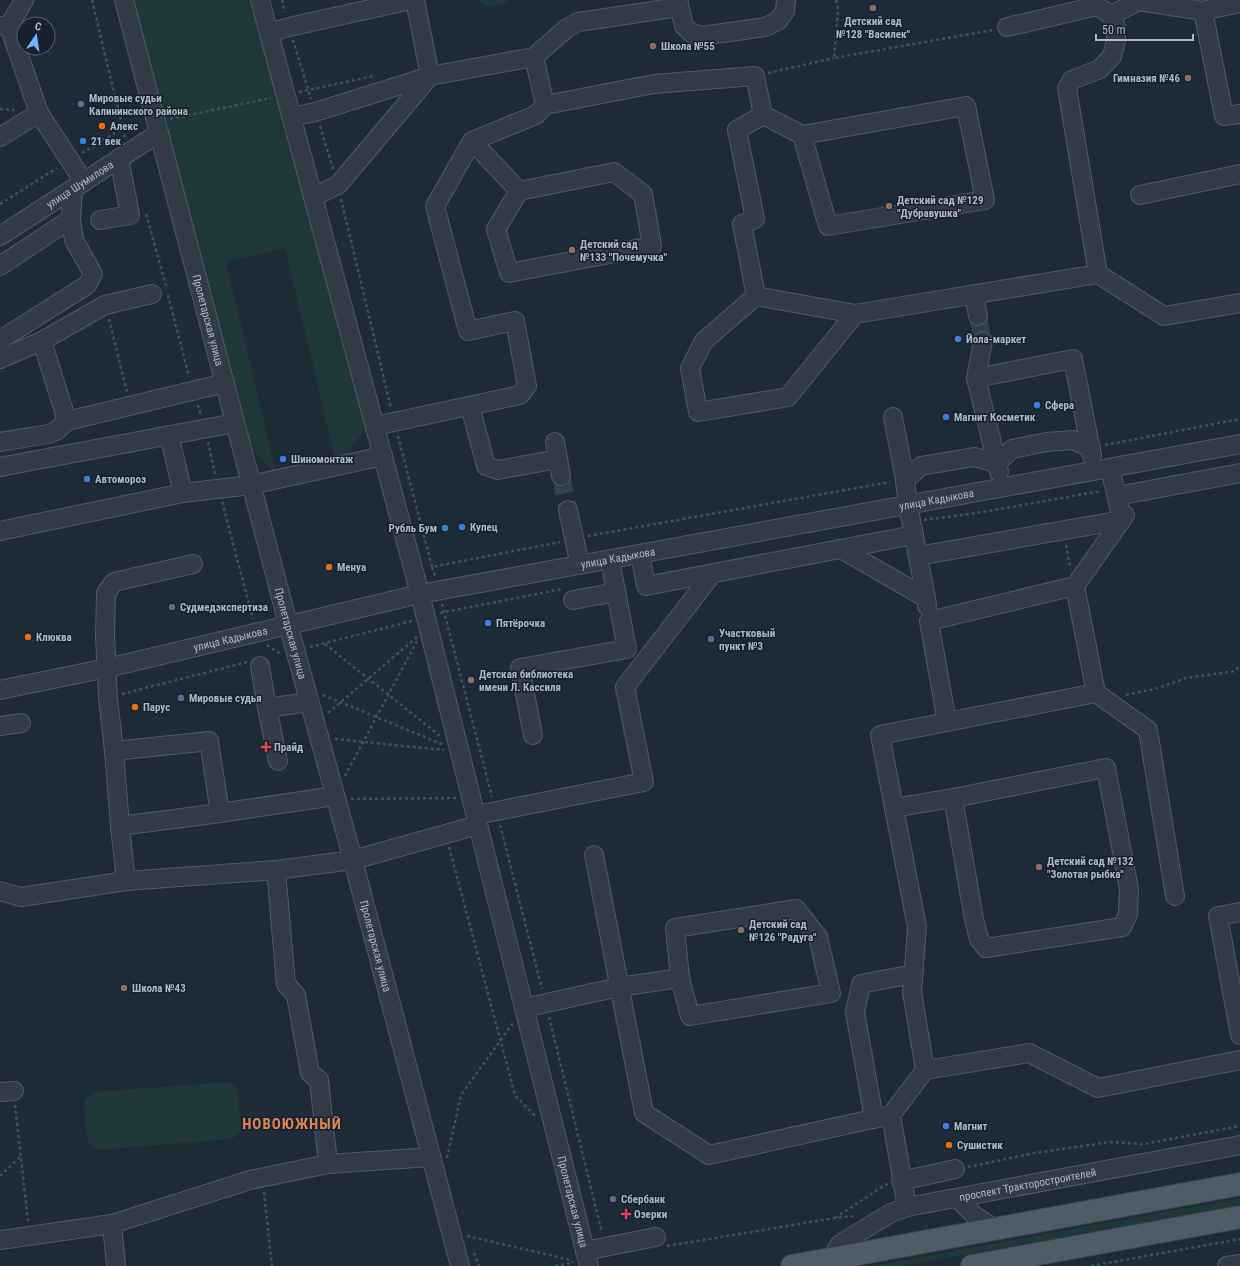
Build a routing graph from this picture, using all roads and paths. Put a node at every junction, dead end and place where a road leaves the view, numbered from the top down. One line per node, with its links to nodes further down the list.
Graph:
1 (24, 0): 13 (street)
2 (124, 0): 27 (street, Пролетарская улица)
3 (260, 0): 15 (street, Пролетарская улица)
4 (411, 0): 11 (street)
5 (415, 0): 19 (street)
6 (786, 0): 9 (street)
7 (836, 0): 17 (path)
8 (1240, 3): 12 (street)
9 (679, 4): 16 (street)
10 (1101, 7): 12 (street); 14 (street); 43 (street)
11 (341, 8): 15 (street)
12 (1203, 11): 24 (street)
13 (5, 26): 23 (street)
14 (1007, 27): 17 (path)
15 (269, 33): 21 (street, Пролетарская улица)
16 (534, 57): 19 (street); 22 (street)
17 (834, 58): 20 (path)
18 (376, 76): 21 (path)
19 (430, 76): 26 (street); 37 (street)
20 (755, 76): 22 (street); 25 (street)
21 (286, 95): 26 (street, Пролетарская улица); 27 (path)
22 (545, 105): 30 (street)
23 (38, 113): 29 (street); 32 (street)
24 (1240, 114)
25 (763, 115): 28 (street); 46 (street)
26 (292, 117): 37 (street, Пролетарская улица)
27 (157, 127): 31 (street, улица Шумилова); 32 (path); 56 (street, Пролетарская улица)
28 (802, 135): 28 (street)
29 (0, 137)
30 (472, 140): 35 (street); 58 (street)
31 (119, 158): 34 (street, улица Шумилова); 40 (street)
32 (70, 160): 34 (street); 38 (path)
33 (1240, 174): 36 (street)
34 (79, 185): 39 (street); 41 (street, улица Шумилова)
35 (519, 191): 35 (street)
36 (1140, 195)
37 (313, 197): 63 (street, Пролетарская улица)
38 (0, 204)
39 (71, 219): 42 (street); 51 (street)
40 (100, 220)
41 (0, 236)
42 (0, 266)
43 (1098, 274): 45 (street); 47 (street)
44 (152, 294): 48 (street)
45 (974, 294): 49 (street); 50 (street)
46 (756, 296): 49 (street); 49 (street)
47 (1240, 303)
48 (105, 305): 52 (street); 57 (path)
49 (855, 314)
50 (978, 316)
51 (0, 340)
52 (42, 341): 54 (street); 61 (street)
53 (983, 341): 55 (street)
54 (0, 359)
55 (976, 378): 67 (street); 70 (street)
56 (224, 383): 57 (street); 62 (street, Пролетарская улица)
57 (130, 406): 61 (street)
58 (470, 406): 63 (street); 69 (street)
59 (892, 417): 74 (street)
60 (1240, 419): 67 (path)
61 (67, 421): 65 (street)
62 (235, 423): 64 (street); 75 (street, Пролетарская улица)
63 (375, 426): 68 (street, Пролетарская улица)
64 (169, 435): 71 (street); 78 (street)
65 (0, 442)
66 (1240, 444): 72 (street, улица Кадыкова)
67 (1090, 448): 70 (street); 72 (street)
68 (383, 456): 75 (street); 97 (street, Пролетарская улица)
69 (558, 459)
70 (997, 463): 74 (street); 76 (street)
71 (0, 467)
72 (1103, 470): 76 (street, улица Кадыкова); 79 (street)
73 (1240, 473): 77 (street)
74 (905, 480): 80 (street)
75 (251, 485): 78 (street); 101 (street, Пролетарская улица)
76 (1002, 488): 80 (street, улица Кадыкова)
77 (1142, 491): 79 (street); 82 (street)
78 (183, 493): 84 (street)
79 (1117, 496): 82 (street)
80 (908, 505): 85 (street); 87 (street, улица Кадыкова)
81 (568, 510): 91 (street)
82 (1122, 520): 83 (street); 94 (street)
83 (1063, 530): 88 (street); 94 (path)
84 (0, 531)
85 (914, 535): 86 (street); 88 (street)
86 (841, 548): 93 (street); 98 (street)
87 (640, 554): 89 (street, улица Кадыкова); 93 (street)
88 (918, 556): 98 (street)
89 (610, 560): 91 (street, улица Кадыкова); 96 (street)
90 (193, 564): 105 (street)
91 (580, 565): 95 (street, улица Кадыкова)
92 (432, 567): 95 (path)
93 (713, 573): 127 (street)
94 (1075, 586): 100 (street); 110 (street)
95 (439, 591): 97 (street, улица Кадыкова); 127 (path)
96 (616, 592): 99 (street); 118 (street)
97 (420, 594): 101 (street, улица Кадыкова); 121 (street, Пролетарская улица)
98 (926, 598): 100 (street)
99 (573, 600)
100 (929, 621): 114 (street)
101 (288, 624): 105 (street, улица Кадыкова); 109 (street, Пролетарская улица)
102 (324, 644): 106 (path)
103 (260, 666): 112 (street)
104 (1240, 666): 110 (path)
105 (107, 668): 107 (street, улица Кадыкова); 120 (street)
106 (368, 678): 108 (path); 108 (path); 111 (path)
107 (0, 690)
108 (388, 694): 113 (path); 121 (path)
109 (307, 695): 111 (path); 112 (street); 117 (street, Пролетарская улица)
110 (1101, 696): 114 (street); 137 (street)
111 (340, 702): 113 (path); 117 (path)
112 (267, 708): 122 (street)
113 (375, 717): 119 (path); 121 (path)
114 (947, 722): 126 (street)
115 (21, 723): 116 (street)
116 (0, 726)
117 (317, 730): 119 (path); 123 (street, Пролетарская улица)
118 (533, 735)
119 (362, 742): 121 (path); 123 (path)
120 (114, 752): 128 (street); 130 (street)
121 (460, 752): 124 (street, Пролетарская улица)
122 (278, 761)
123 (335, 798): 124 (path); 128 (street); 133 (street, Пролетарская улица)
124 (472, 798): 129 (street, Пролетарская улица)
125 (952, 798): 125 (street); 126 (street)
126 (894, 808): 139 (street)
127 (496, 811): 129 (street); 142 (path)
128 (220, 813): 130 (street)
129 (477, 820): 131 (street); 143 (street, Пролетарская улица)
130 (120, 826): 135 (street)
131 (445, 834): 133 (street); 145 (path)
132 (594, 855): 141 (street)
133 (353, 860): 134 (street); 154 (street, Пролетарская улица)
134 (276, 870): 135 (street); 155 (street)
135 (126, 882): 136 (street)
136 (0, 891)
137 (1176, 896)
138 (1240, 912): 144 (street)
139 (913, 974): 147 (street); 149 (street)
140 (680, 978): 140 (street); 141 (street)
141 (619, 988): 142 (street); 149 (street)
142 (545, 1002): 143 (street); 173 (path)
143 (524, 1008): 145 (path); 175 (street, Пролетарская улица)
144 (1240, 1035)
145 (500, 1040): 150 (path); 154 (path)
146 (1240, 1060): 147 (street)
147 (925, 1070): 149 (street)
148 (7, 1091): 153 (path)
149 (882, 1117): 159 (street)
150 (536, 1118)
151 (1240, 1126): 156 (path)
152 (1240, 1145): 161 (street, проспект Тракторостроителей)
153 (21, 1156): 157 (path); 168 (path)
154 (439, 1159): 155 (street); 178 (street, Пролетарская улица)
155 (328, 1164): 158 (street)
156 (955, 1169): 159 (street)
157 (0, 1176)
158 (262, 1178): 166 (street); 177 (path)
159 (901, 1181): 162 (street); 165 (path)
160 (1240, 1184): 167 (main road)
161 (958, 1199): 162 (street, проспект Тракторостроителей); 167 (street)
162 (907, 1207): 174 (street, проспект Тракторостроителей)
163 (863, 1216): 165 (path)
164 (1240, 1217): 181 (main road)
165 (835, 1218): 172 (path)
166 (112, 1224): 168 (street); 176 (street)
167 (995, 1229): 174 (main road)
168 (29, 1236): 171 (street)
169 (467, 1236): 175 (path)
170 (1240, 1239): 182 (path)
171 (0, 1240)
172 (659, 1242): 173 (street)
173 (605, 1247): 175 (street)
174 (831, 1259): 180 (main road)
175 (581, 1260): 179 (path)
176 (116, 1266)
177 (272, 1266)
178 (460, 1266)
179 (555, 1266)
180 (792, 1266)
181 (972, 1266)
182 (1090, 1266)

